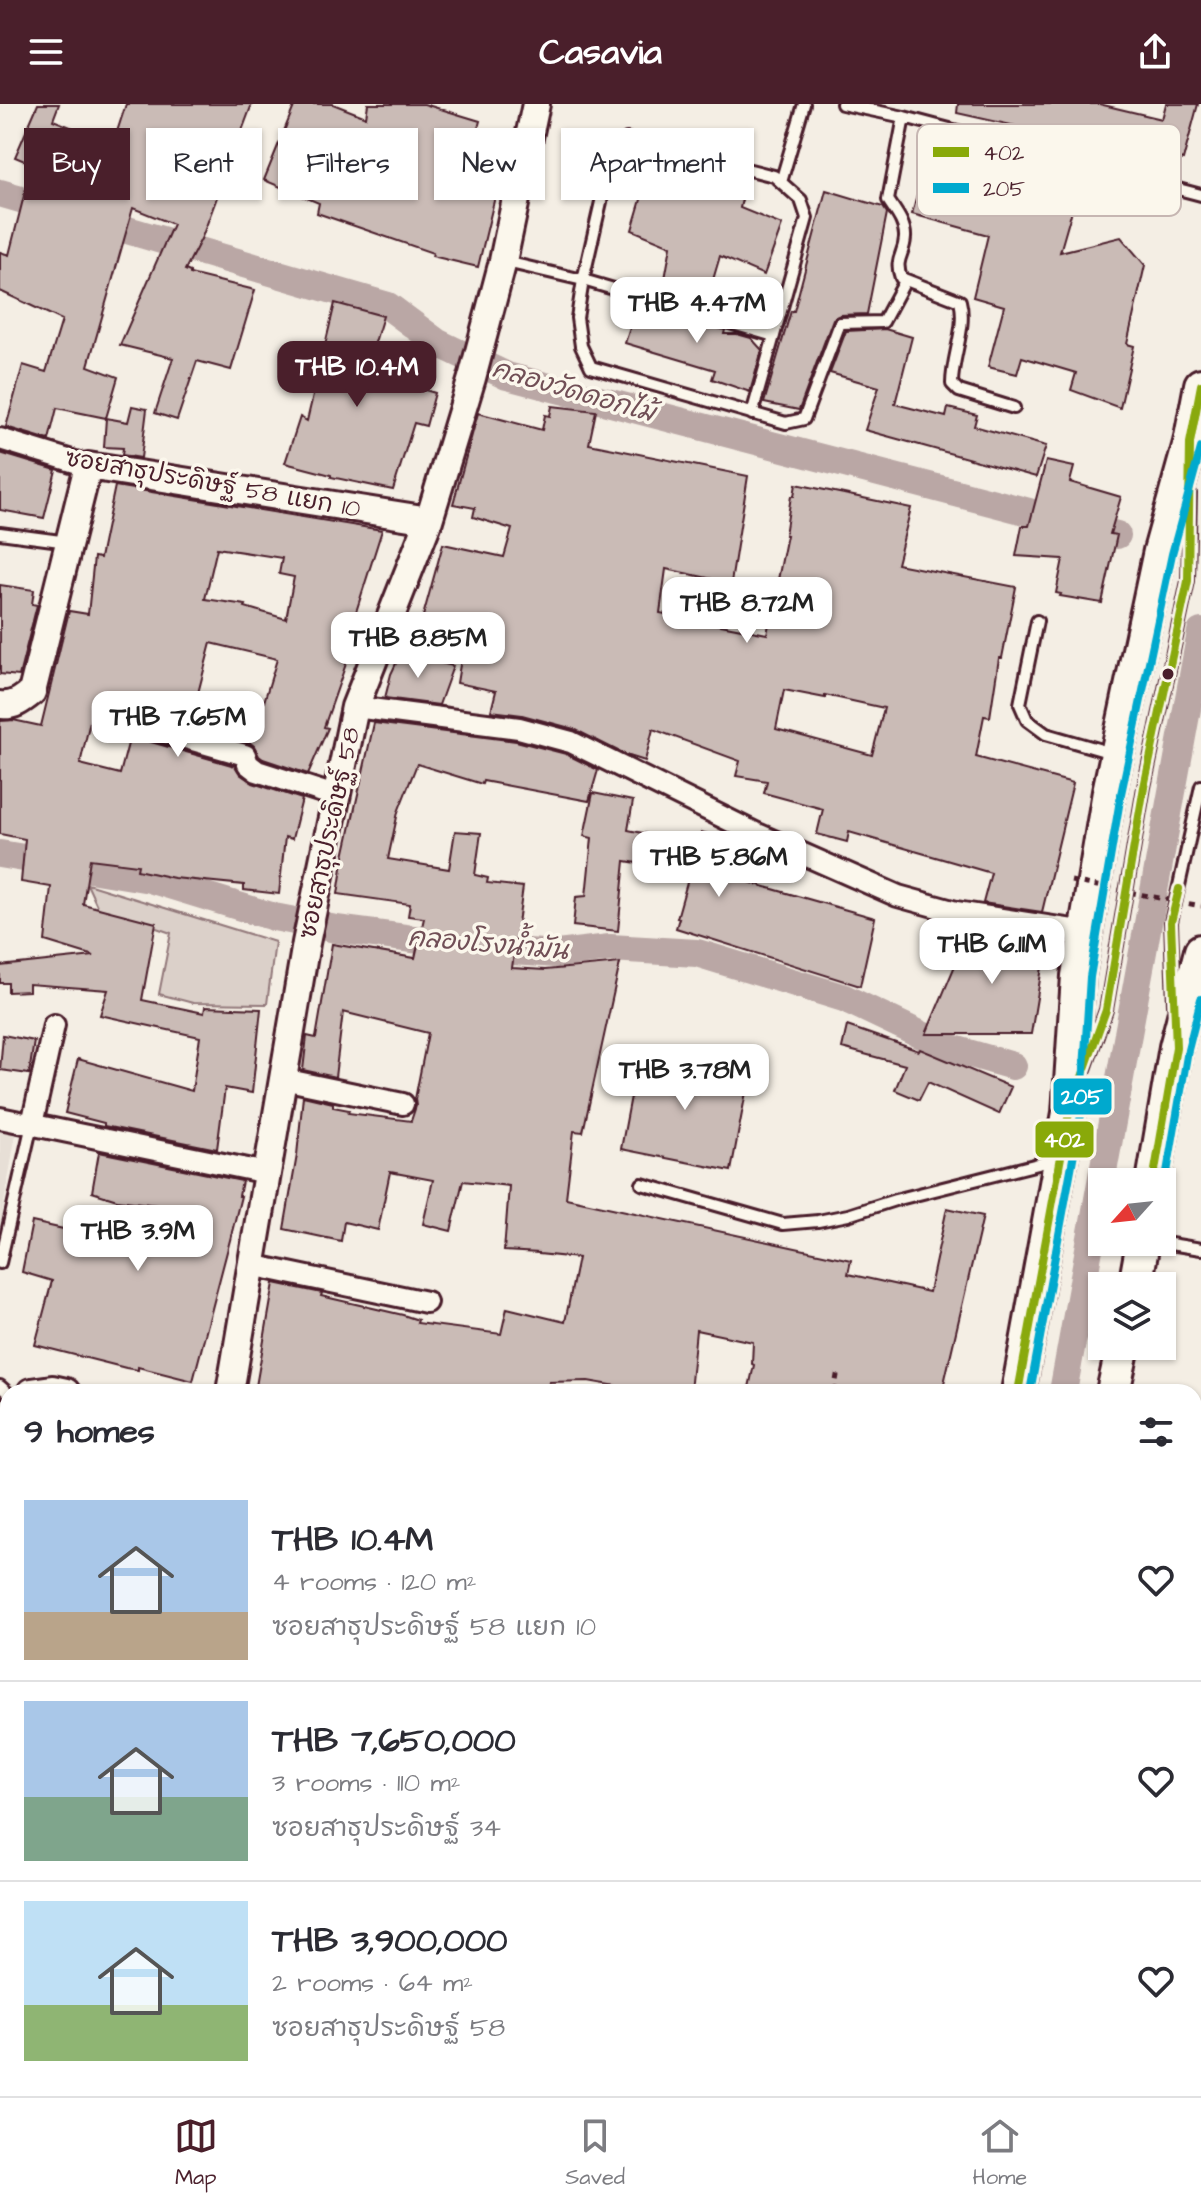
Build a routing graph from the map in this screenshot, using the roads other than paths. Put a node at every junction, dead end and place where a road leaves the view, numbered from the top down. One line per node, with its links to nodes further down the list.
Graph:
1 (536, 104): 9 (street, ซอยสาธุประดิษฐ์ 58)
2 (804, 104): 6 (lane)
3 (842, 104): 4 (lane)
4 (904, 117): 5 (lane); 11 (lane)
5 (931, 124)
6 (781, 182): 10 (lane); 12 (lane)
7 (1181, 190): 8 (lane)
8 (1201, 195)
9 (503, 261): 10 (lane); 19 (street, ซอยสาธุประดิษฐ์ 58)
10 (583, 280): 12 (lane); 15 (lane)
11 (905, 281): 14 (lane); 15 (lane)
12 (774, 336): 15 (lane)
13 (1201, 385): 17 (main road)
14 (1014, 408)
15 (752, 414)
16 (0, 439): 18 (street, ซอยสาธุประดิษฐ์ 58 แยก 10)
17 (1190, 443): 26 (main road); 35 (lane)
18 (88, 466): 19 (street, ซอยสาธุประดิษฐ์ 58 แยก 10); 21 (street)
19 (429, 520): 24 (street, ซอยสาธุประดิษฐ์ 58)
20 (0, 533): 21 (lane)
21 (68, 542): 23 (street)
22 (1037, 621): 26 (lane)
23 (0, 705)
24 (355, 707): 28 (street, ซอยสาธุประดิษฐ์ 58); 29 (street)
25 (115, 718): 28 (street)
26 (1117, 755): 29 (main road)
27 (1201, 786): 32 (lane)
28 (335, 796): 33 (street, ซอยสาธุประดิษฐ์ 58)
29 (1086, 932): 35 (main road)
30 (1201, 951): 32 (main road)
31 (54, 1025): 37 (street)
32 (1176, 1047): 39 (main road)
33 (283, 1079): 34 (street); 40 (street, ซอยสาธุประดิษฐ์ 58)
34 (403, 1104)
35 (1069, 1113): 38 (main road)
36 (0, 1118): 37 (street)
37 (32, 1124): 40 (street); 44 (lane)
38 (1061, 1159): 41 (lane); 49 (main road)
39 (1155, 1168)
40 (267, 1173): 45 (street, ซอยสาธุประดิษฐ์ 58)
41 (642, 1184)
42 (1176, 1245): 43 (lane)
43 (1201, 1249)
44 (0, 1263)
45 (251, 1265): 46 (street); 48 (street, ซอยสาธุประดิษฐ์ 58)
46 (426, 1302)
47 (1120, 1360): 50 (main road)
48 (231, 1384)
49 (1019, 1384)
50 (1115, 1384)

